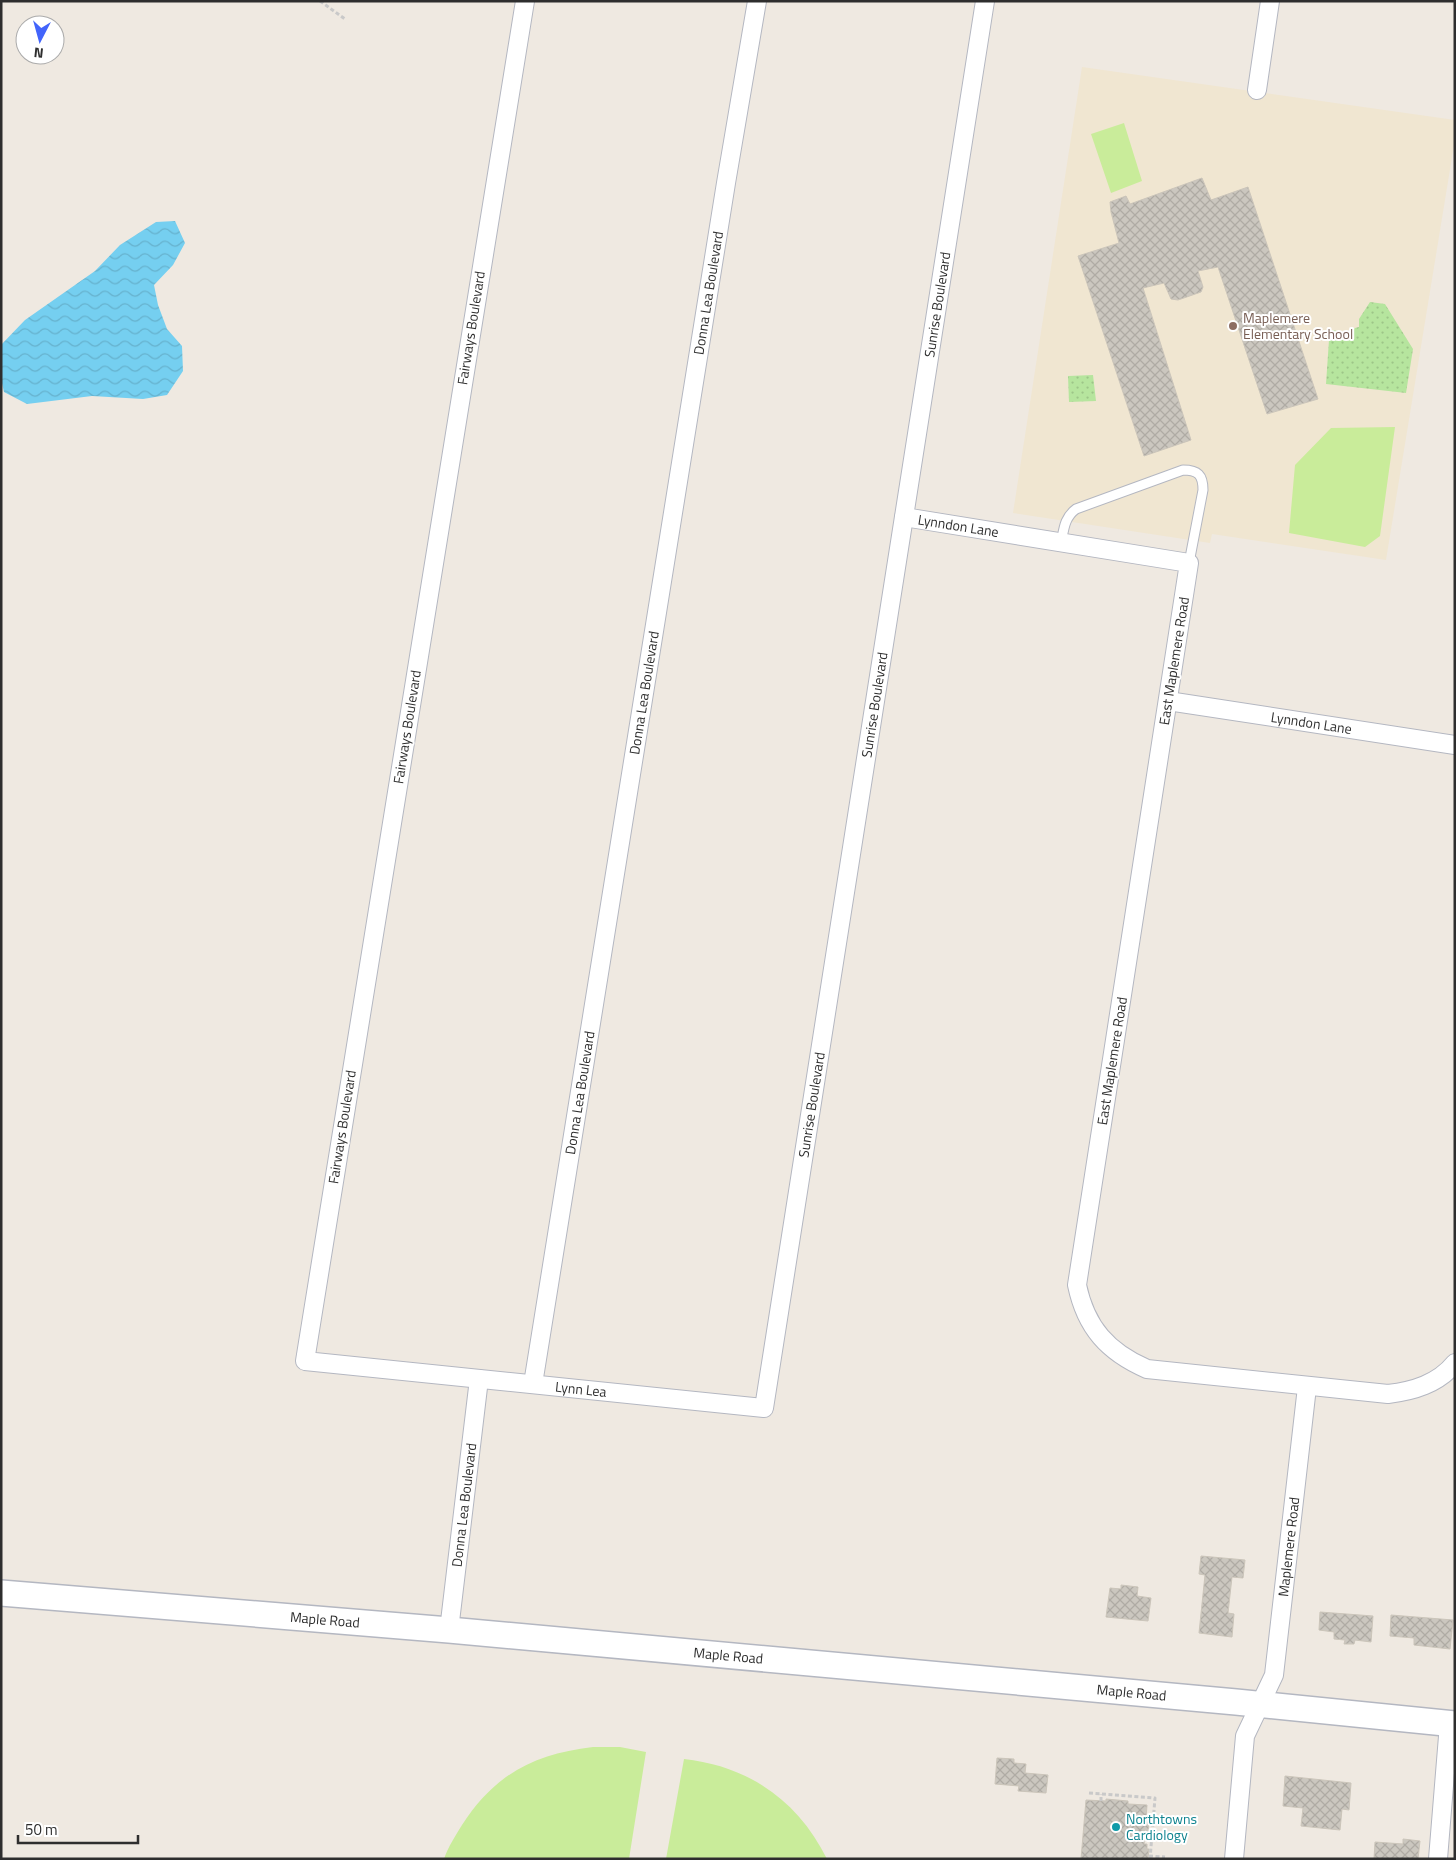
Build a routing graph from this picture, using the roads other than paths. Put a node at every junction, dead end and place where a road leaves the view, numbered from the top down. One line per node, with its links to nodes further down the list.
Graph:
1 (525, 1): 12 (street, Fairways Boulevard)
2 (757, 1): 14 (street, Donna Lea Boulevard)
3 (985, 1): 6 (street, Sunrise Boulevard)
4 (1270, 1): 5 (street)
5 (1257, 90)
6 (904, 517): 7 (street, Lynndon Lane); 16 (street, Sunrise Boulevard)
7 (1061, 543): 8 (street, Lynndon Lane); 8 (lane)
8 (1189, 564): 9 (street, East Maplemere Road)
9 (1168, 701): 10 (street, Lynndon Lane); 15 (street, East Maplemere Road)
10 (1455, 745)
11 (1455, 1363): 15 (street, East Maplemere Road)
12 (398, 1370): 13 (street, Lynn Lea)
13 (479, 1379): 14 (street, Lynn Lea); 18 (street, Donna Lea Boulevard)
14 (532, 1384): 16 (street, Lynn Lea)
15 (1307, 1387): 19 (street, Maplemere Road)
16 (764, 1408)
17 (1, 1593): 18 (main road, Maple Road)
18 (449, 1630): 19 (main road, Maple Road)
19 (1260, 1705): 20 (main road, Maple Road); 21 (street, Maplemere Road)
20 (1452, 1724): 22 (street)
21 (1234, 1859)
22 (1438, 1859)

